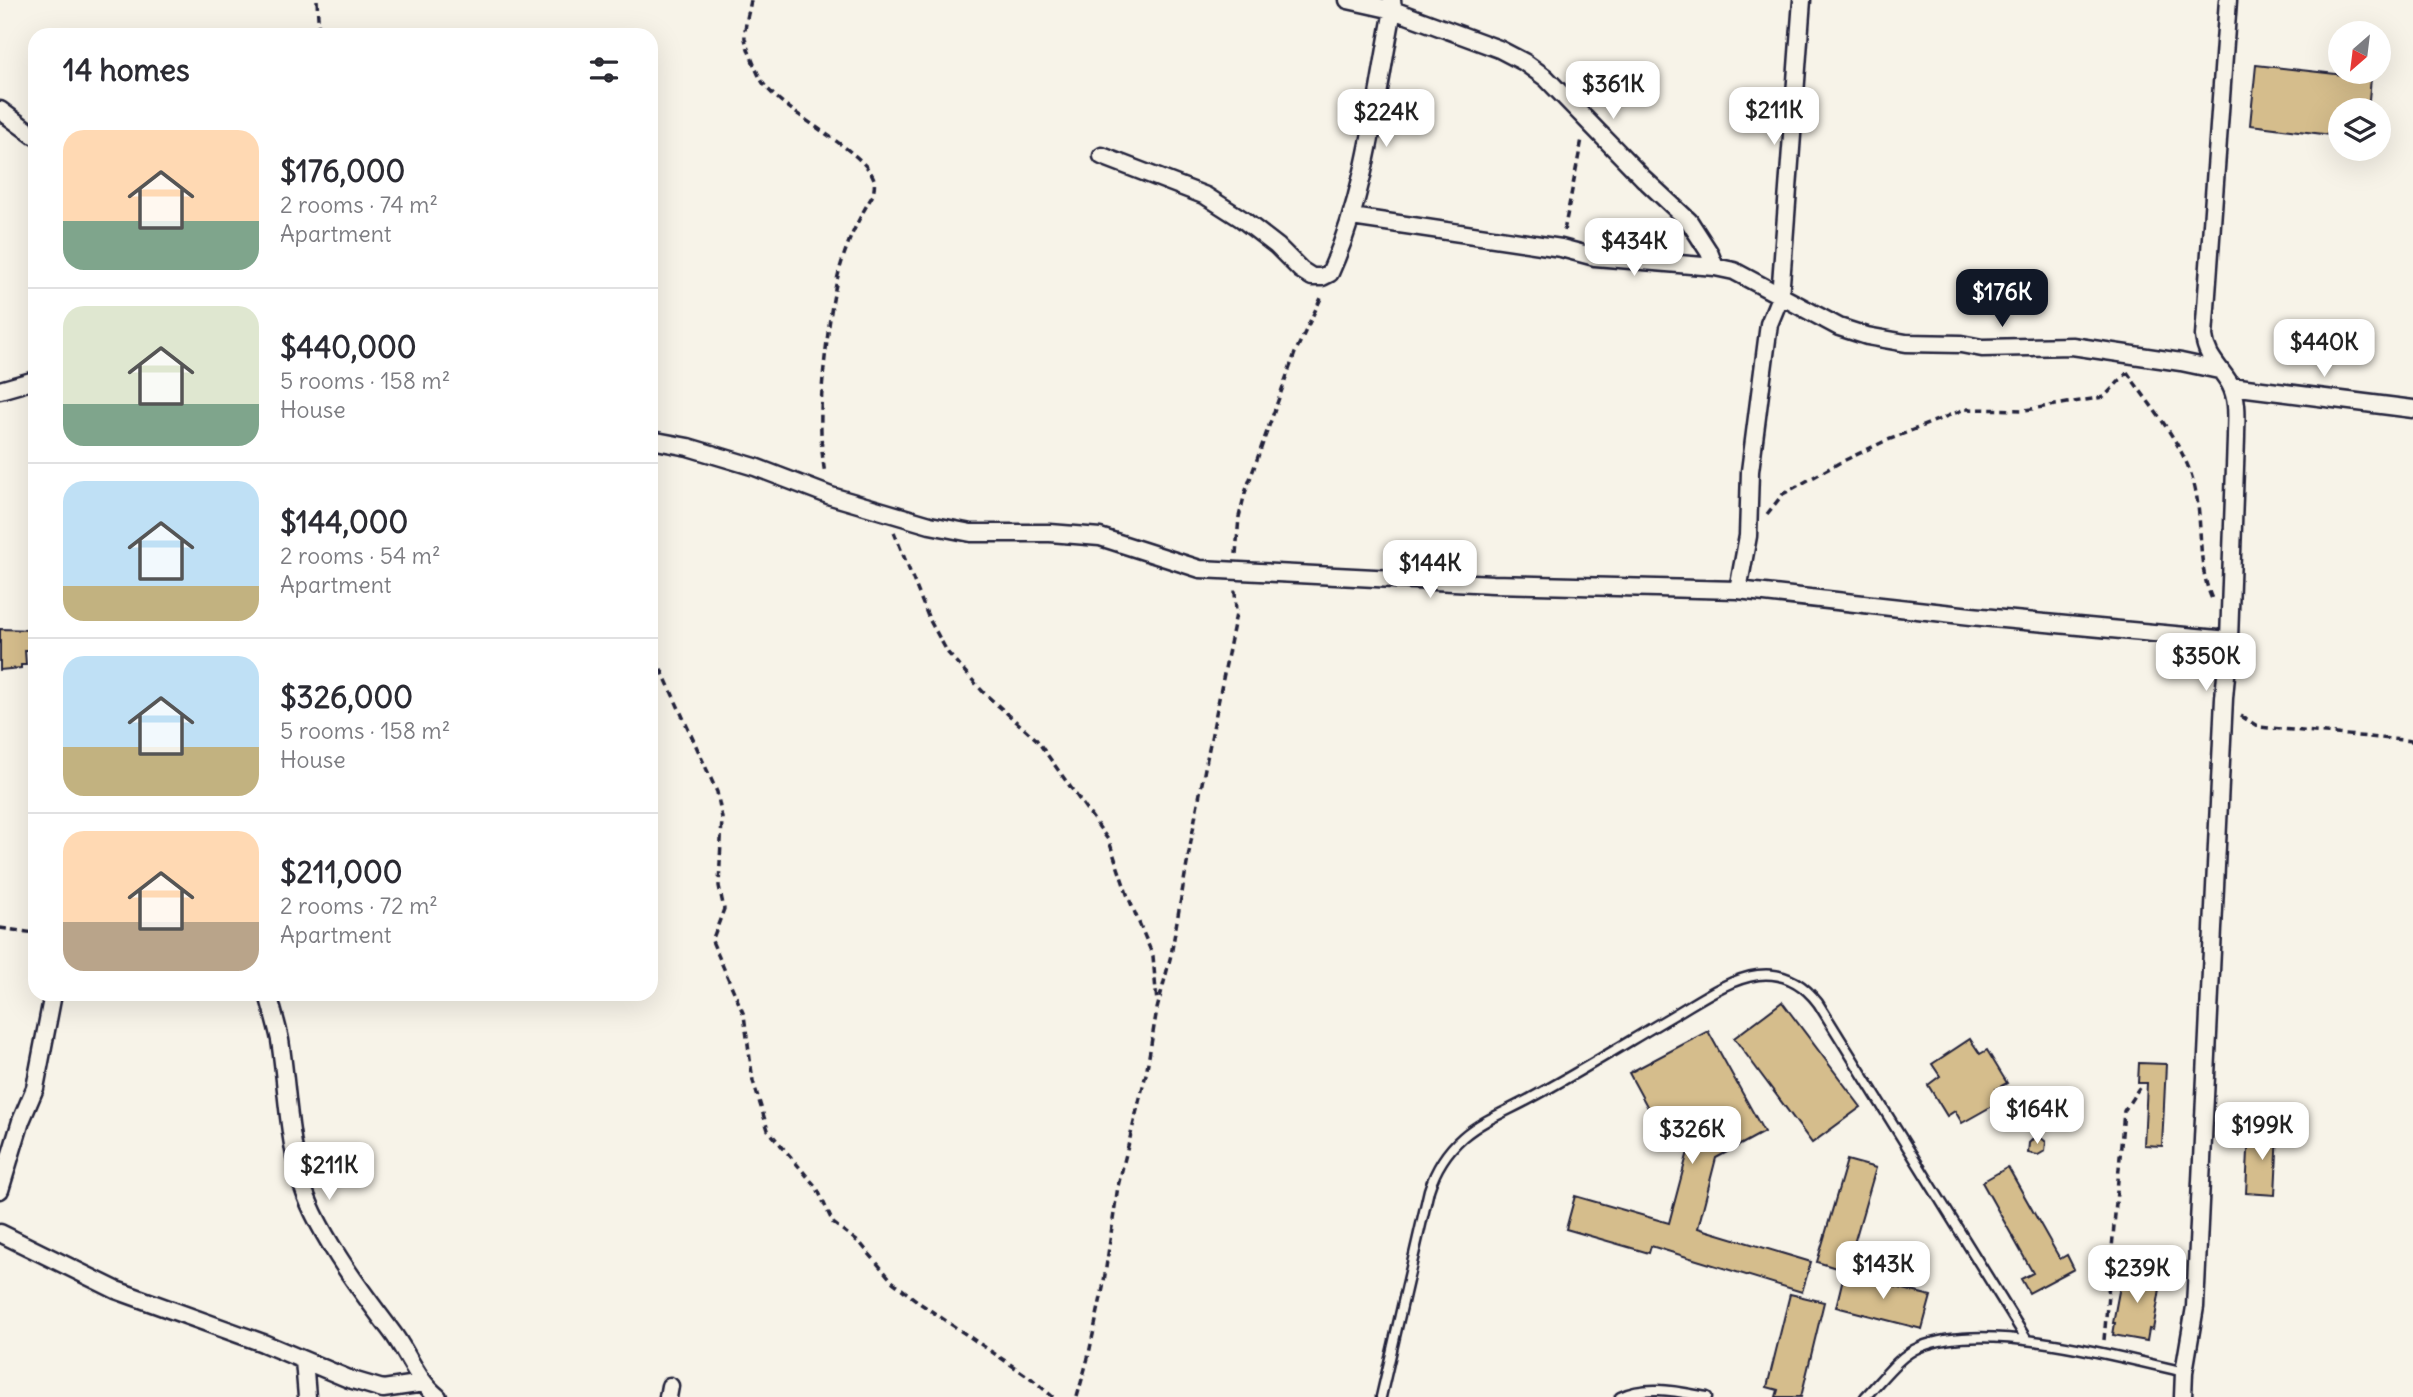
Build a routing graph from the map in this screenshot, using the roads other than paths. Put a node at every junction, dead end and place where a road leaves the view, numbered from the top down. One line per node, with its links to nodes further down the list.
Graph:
1 (1348, 0): 4 (street)
2 (1802, 0): 10 (street)
3 (2228, 0): 11 (street)
4 (1392, 5): 8 (street); 9 (street)
5 (0, 110): 6 (street)
6 (28, 131)
7 (1102, 156): 8 (street)
8 (1352, 217): 9 (street)
9 (1715, 267): 10 (street)
10 (1780, 297): 11 (street); 17 (street)
11 (2219, 370): 13 (street)
12 (28, 382): 14 (street)
13 (2231, 386): 15 (street); 18 (street)
14 (0, 390)
15 (2413, 409)
16 (658, 441): 17 (street)
17 (1738, 590): 18 (street)
18 (2229, 640): 25 (street)
19 (52, 1001): 21 (street)
20 (270, 1001): 26 (street)
21 (0, 1190)
22 (0, 1233): 24 (street)
23 (2027, 1340): 25 (lane); 29 (lane); 32 (lane)
24 (304, 1360): 26 (street); 27 (street)
25 (2184, 1372): 33 (street)
26 (424, 1383): 28 (street)
27 (307, 1397)
28 (438, 1397)
29 (1381, 1397)
30 (1620, 1397): 31 (lane)
31 (1707, 1397)
32 (1865, 1397)
33 (2183, 1397)

